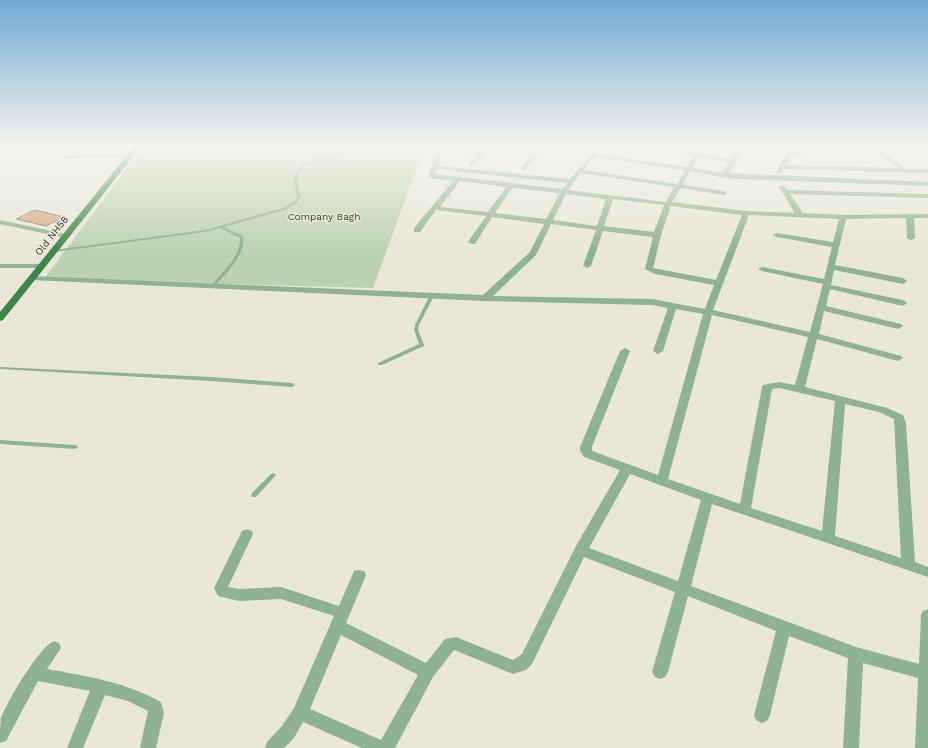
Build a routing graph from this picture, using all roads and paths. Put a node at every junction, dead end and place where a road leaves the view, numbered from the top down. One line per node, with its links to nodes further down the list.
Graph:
1 (103, 183): 34 (main road, Old NH58)
2 (108, 183): 34 (main road, Old NH58)
3 (296, 183): 29 (lane)
4 (455, 183): 20 (street)
5 (487, 183): 12 (street)
6 (570, 183): 15 (street)
7 (658, 183): 13 (street)
8 (680, 183): 13 (street)
9 (780, 183): 14 (street)
10 (887, 183): 11 (street)
11 (928, 184)
12 (510, 186): 15 (street); 22 (street)
13 (678, 186): 16 (street); 19 (street)
14 (785, 192): 17 (street); 23 (street)
15 (563, 193): 18 (street); 28 (street)
16 (724, 193)
17 (928, 196)
18 (610, 198): 19 (street); 30 (street)
19 (668, 204): 21 (street); 32 (street)
20 (434, 208): 22 (street); 31 (street)
21 (746, 214): 23 (street); 46 (street)
22 (491, 215): 28 (street); 36 (street)
23 (801, 216): 26 (street)
24 (910, 216): 25 (street); 26 (street); 35 (street)
25 (928, 216)
26 (843, 217): 37 (street)
27 (0, 222): 34 (street)
28 (549, 222): 30 (street); 50 (street)
29 (221, 227): 38 (lane); 48 (lane)
30 (599, 228): 32 (street); 41 (street)
31 (417, 230)
32 (657, 235): 46 (street)
33 (778, 235): 37 (street)
34 (63, 236): 38 (main road, Old NH58); 40 (main road, Old NH58)
35 (911, 238)
36 (472, 242)
37 (836, 245): 42 (street)
38 (54, 251): 40 (main road, Old NH58)
39 (0, 266): 40 (street)
40 (39, 266): 44 (main road, Old NH58); 53 (main road, Old NH58)
41 (587, 266)
42 (831, 267): 45 (street); 47 (street)
43 (762, 269): 47 (street)
44 (32, 278): 48 (street); 56 (main road, Old NH58)
45 (903, 281)
46 (718, 284): 55 (street)
47 (827, 284): 51 (street); 54 (street)
48 (213, 286): 49 (street)
49 (432, 296): 50 (street); 62 (lane)
50 (485, 298): 52 (street)
51 (903, 303)
52 (673, 306): 55 (street); 60 (street)
53 (0, 308)
54 (821, 308): 57 (street); 58 (street)
55 (708, 312): 58 (street); 71 (street)
56 (0, 318)
57 (898, 326)
58 (812, 335): 61 (street); 65 (street)
59 (625, 351): 69 (street)
60 (658, 351)
61 (898, 358)
62 (380, 364)
63 (0, 368): 64 (lane)
64 (292, 385)
65 (799, 389): 66 (street); 74 (street)
66 (840, 400): 76 (street); 78 (street)
67 (0, 442): 68 (lane)
68 (75, 448)
69 (627, 469): 71 (street); 77 (street)
70 (273, 475): 72 (lane)
71 (662, 481): 73 (street)
72 (254, 495)
73 (708, 498): 74 (street); 81 (street)
74 (744, 509): 76 (street)
75 (247, 534): 83 (street)
76 (828, 537): 78 (street)
77 (581, 550): 81 (street); 87 (street)
78 (908, 565): 79 (street)
79 (928, 572)
80 (359, 575): 83 (street)
81 (684, 588): 84 (street); 88 (street)
82 (928, 615): 90 (street)
83 (340, 619): 87 (street); 92 (street)
84 (784, 628): 86 (street); 93 (street)
85 (54, 648): 89 (street)
86 (856, 654): 90 (street); 100 (street)
87 (428, 672): 99 (street)
88 (660, 672)
89 (34, 673): 91 (street); 94 (street)
90 (926, 673): 101 (street)
91 (100, 686): 95 (street); 96 (street)
92 (300, 713): 97 (street); 98 (street)
93 (762, 715)
94 (0, 735)
95 (74, 748)
96 (148, 748)
97 (273, 748)
98 (381, 748)
99 (386, 748)
100 (851, 748)
101 (923, 748)

